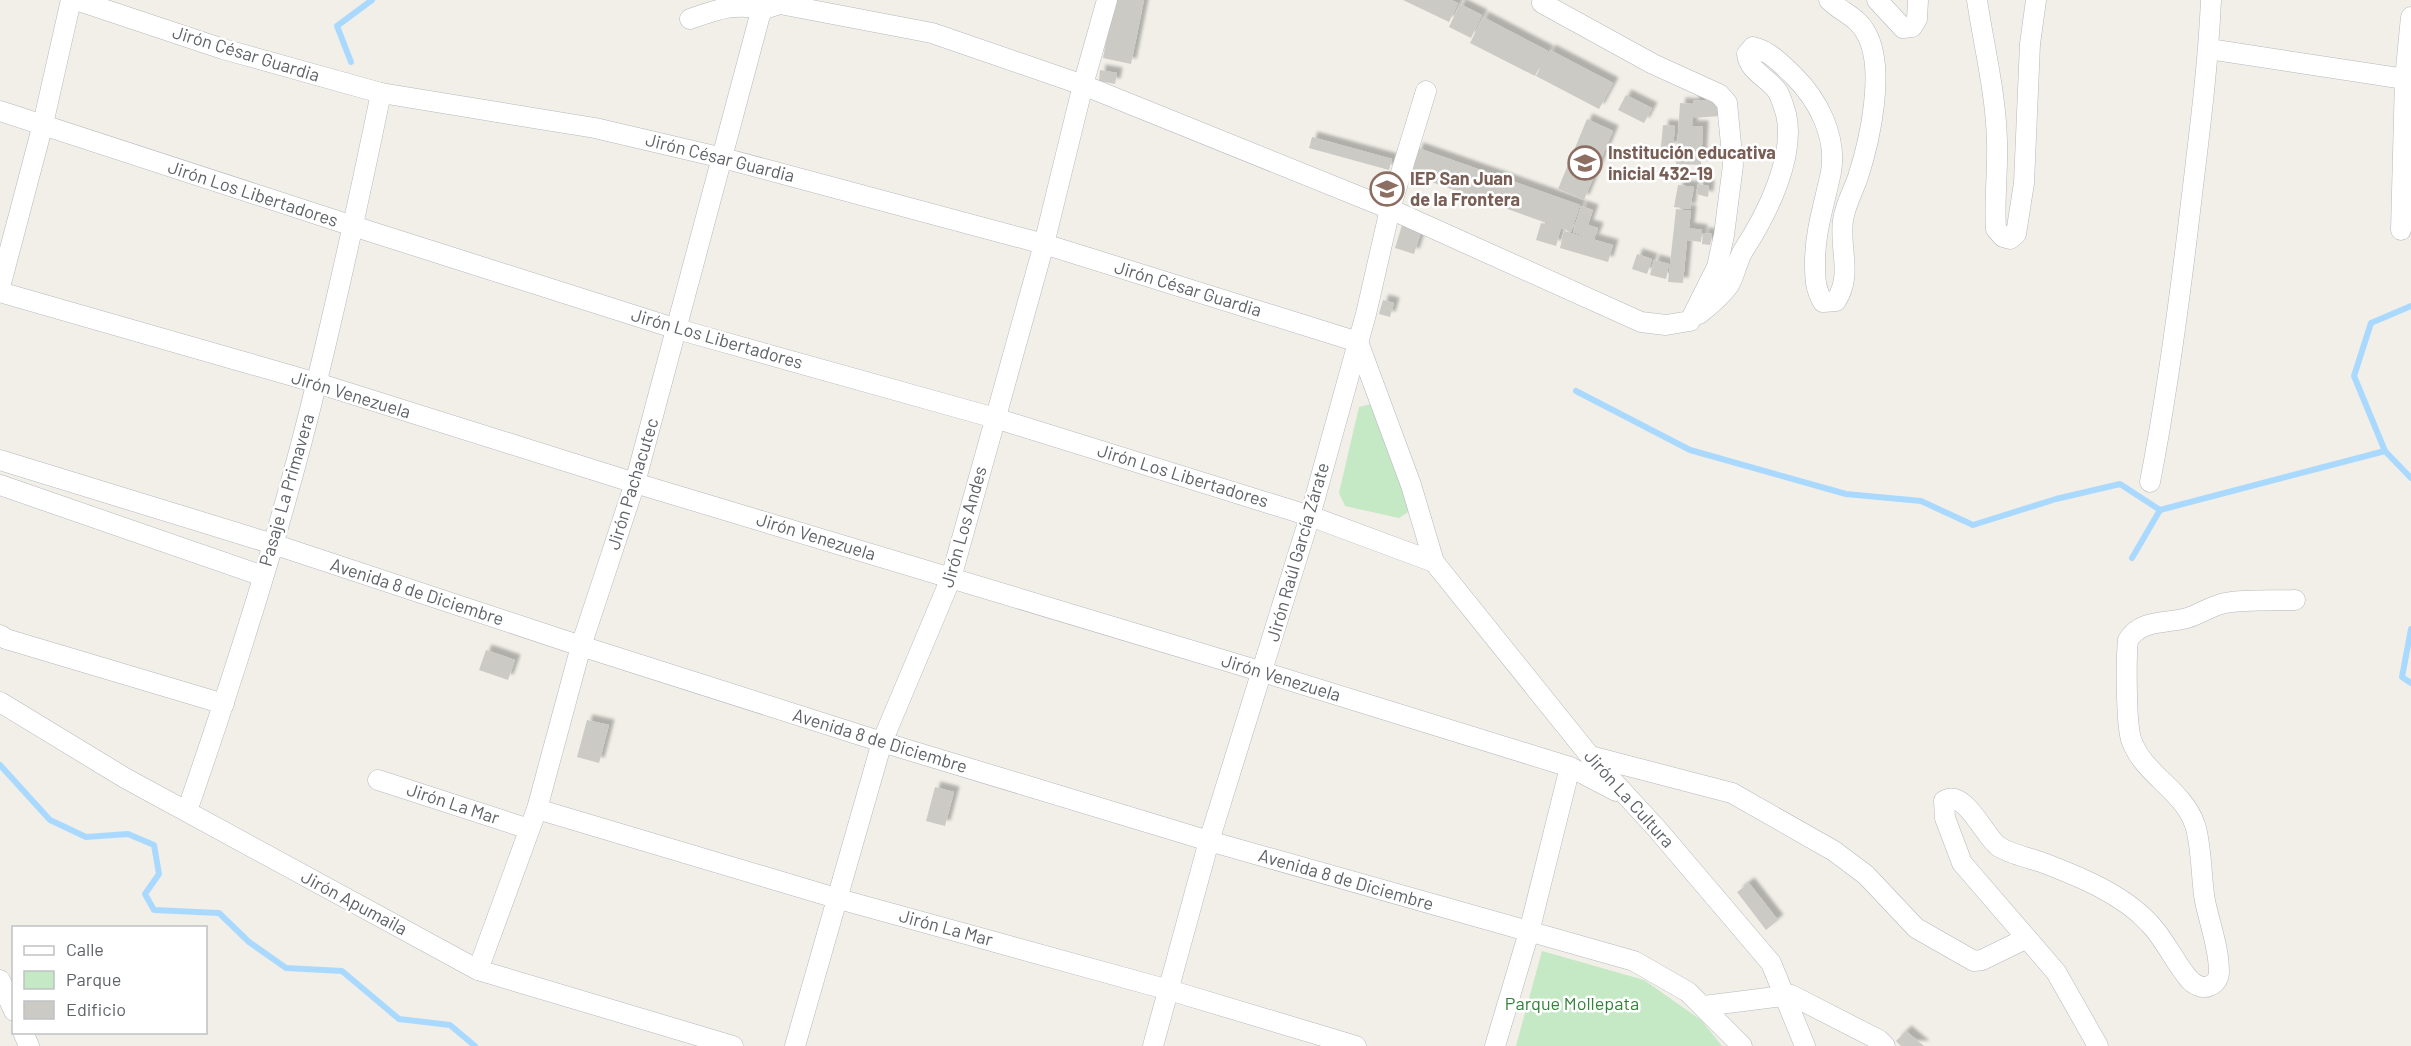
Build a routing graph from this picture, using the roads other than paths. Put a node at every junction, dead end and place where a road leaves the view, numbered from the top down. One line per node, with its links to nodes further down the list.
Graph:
1 (71, 0): 20 (street)
2 (76, 0): 18 (street, Jirón César Guardia)
3 (1107, 0): 16 (street, Jirón Los Andes)
4 (1829, 0): 28 (street)
5 (1877, 0): 6 (street)
6 (1918, 0)
7 (1977, 0): 8 (street)
8 (2036, 0)
9 (2211, 0): 14 (street)
10 (1542, 3): 28 (street)
11 (772, 7): 13 (street); 16 (street); 21 (street, Jirón Pachacutec)
12 (2411, 17): 15 (street)
13 (690, 19)
14 (2209, 49): 15 (street); 34 (street)
15 (2405, 79): 24 (street)
16 (1083, 85): 22 (street); 25 (street, Jirón Los Andes)
17 (1426, 91): 22 (street, Jirón Raúl García Zárate)
18 (381, 93): 21 (street, Jirón César Guardia); 23 (street, Pasaje La Primavera)
19 (0, 111): 20 (street, Jirón Los Libertadores)
20 (43, 124): 23 (street, Jirón Los Libertadores); 26 (street)
21 (723, 158): 25 (street, Jirón César Guardia); 29 (street, Jirón Pachacutec)
22 (1390, 209): 28 (street); 30 (street, Jirón Raúl García Zárate)
23 (353, 226): 29 (street, Jirón Los Libertadores); 31 (street, Pasaje La Primavera)
24 (2402, 230)
25 (1044, 244): 30 (street, Jirón César Guardia); 32 (street, Jirón Los Andes)
26 (0, 287)
27 (0, 292): 31 (street, Jirón Venezuela)
28 (1690, 321)
29 (677, 329): 32 (street, Jirón Los Libertadores); 35 (street, Jirón Pachacutec)
30 (1358, 342): 37 (street, Jirón Raúl García Zárate); 39 (street)
31 (317, 383): 35 (street, Jirón Venezuela); 38 (street, Pasaje La Primavera)
32 (995, 418): 37 (street, Jirón Los Libertadores); 41 (street, Jirón Los Andes)
33 (0, 460): 38 (street, Avenida 8 de Diciembre)
34 (2150, 482)
35 (635, 483): 41 (street, Jirón Venezuela); 44 (street, Jirón Pachacutec)
36 (0, 485): 40 (street)
37 (1310, 516): 39 (street, Jirón Los Libertadores); 45 (street, Jirón Raúl García Zárate)
38 (273, 544): 40 (street, Pasaje La Primavera); 44 (street, Avenida 8 de Diciembre)
39 (1434, 562): 49 (street, Jirón La Cultura)
40 (263, 576): 47 (street, Pasaje La Primavera)
41 (951, 578): 45 (street, Jirón Venezuela); 48 (street, Jirón Los Andes)
42 (2295, 600): 59 (street)
43 (0, 635): 47 (street)
44 (581, 646): 48 (street, Avenida 8 de Diciembre); 53 (street, Jirón Pachacutec)
45 (1263, 672): 50 (street, Jirón Venezuela); 56 (street, Jirón Raúl García Zárate)
46 (0, 702): 54 (street, Jirón Apumaila)
47 (224, 704): 54 (street, Pasaje La Primavera)
48 (882, 742): 56 (street, Avenida 8 de Diciembre); 57 (street, Jirón Los Andes)
49 (1590, 756): 52 (street, Jirón La Cultura); 59 (street)
50 (1570, 767): 52 (street, Jirón Venezuela); 58 (street)
51 (378, 780): 55 (street, Jirón La Mar)
52 (1627, 796): 63 (street, Jirón La Cultura)
53 (537, 809): 55 (street, Jirón Pachacutec); 57 (street, Jirón La Mar)
54 (187, 811): 60 (street, Jirón Apumaila)
55 (529, 829): 60 (street, Jirón Pachacutec)
56 (1209, 841): 58 (street, Avenida 8 de Diciembre); 62 (street, Jirón Raúl García Zárate)
57 (839, 899): 62 (street, Jirón La Mar); 67 (street, Jirón Los Andes)
58 (1529, 932): 64 (street, Avenida 8 de Diciembre); 70 (street)
59 (2025, 939): 74 (street)
60 (478, 970): 66 (street, Jirón Apumaila)
61 (0, 980): 65 (street)
62 (1169, 990): 68 (street, Jirón Raúl García Zárate); 69 (street, Jirón La Mar)
63 (1784, 994): 64 (street); 72 (street, Jirón La Cultura); 73 (street)
64 (1704, 1006): 71 (street, Avenida 8 de Diciembre)
65 (12, 1007)
66 (733, 1046)
67 (795, 1046)
68 (1153, 1046)
69 (1356, 1046)
70 (1496, 1046)
71 (1742, 1046)
72 (1805, 1046)
73 (1885, 1046)
74 (2098, 1046)

